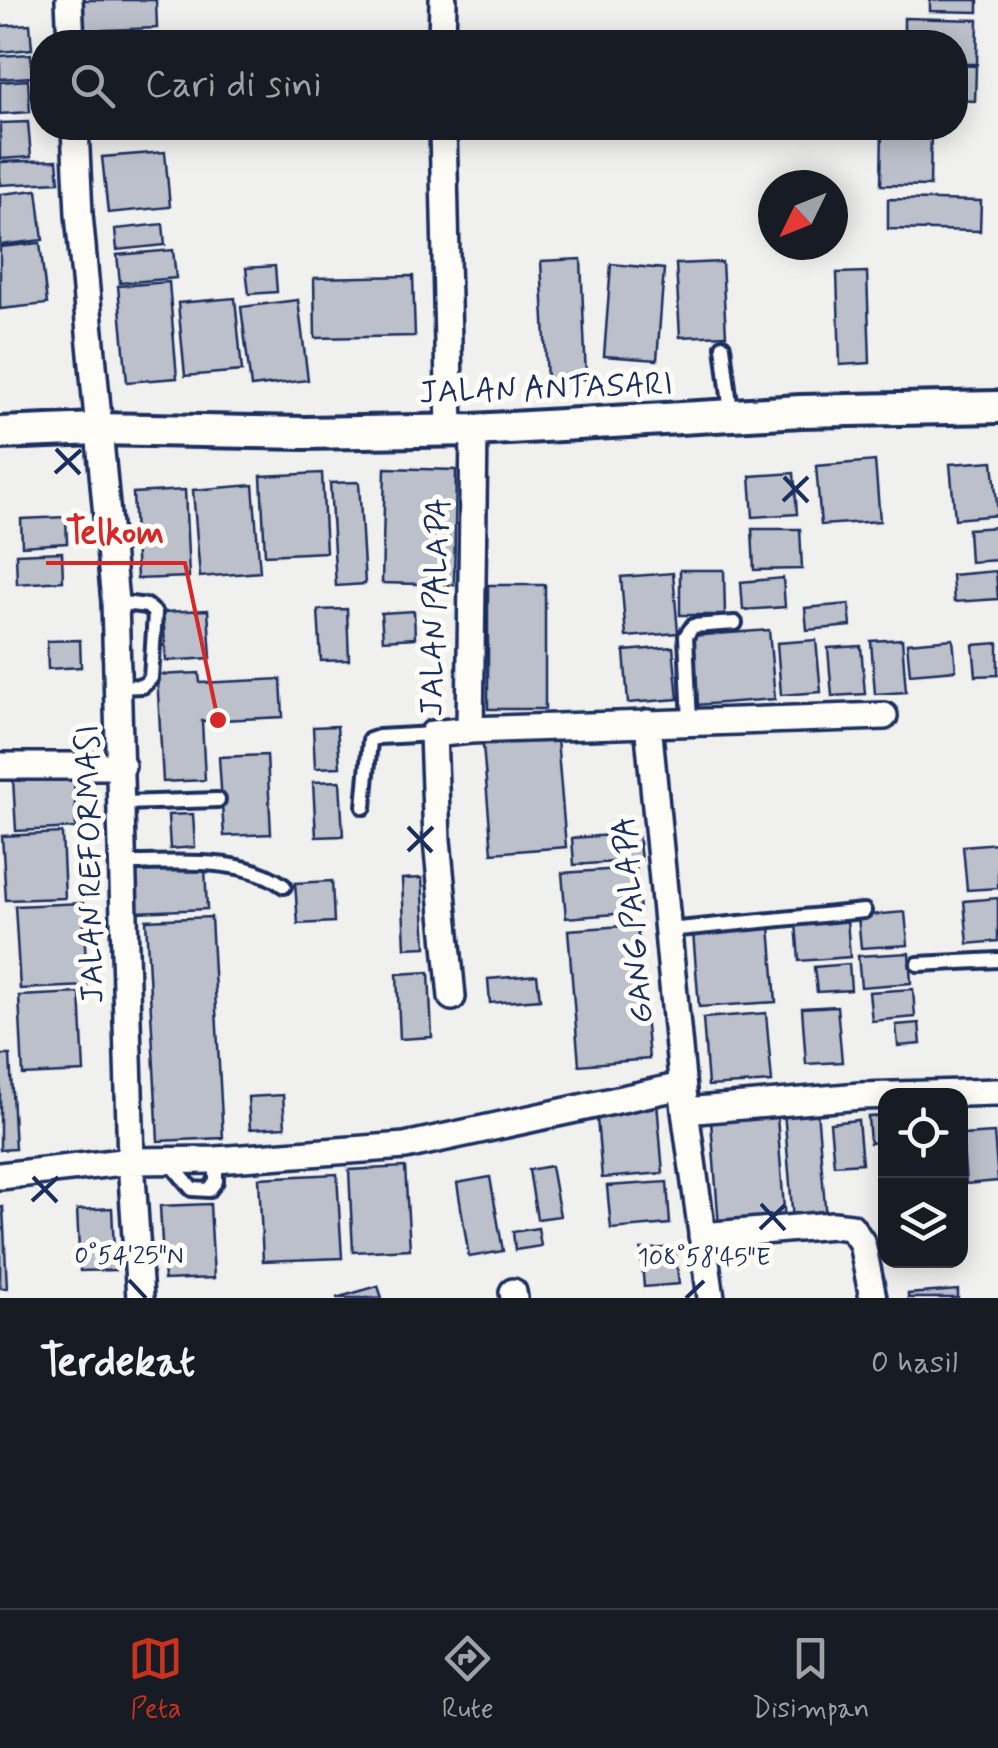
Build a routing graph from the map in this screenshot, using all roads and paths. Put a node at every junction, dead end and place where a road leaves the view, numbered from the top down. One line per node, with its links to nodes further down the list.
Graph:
1 (69, 0): 3 (street)
2 (444, 0): 4 (street)
3 (70, 30)
4 (443, 30)
5 (76, 140): 10 (street, JALAN REFORMASI)
6 (444, 140): 11 (street, JALAN PALAPA)
7 (723, 346): 9 (lane)
8 (998, 407): 9 (street, JALAN ANTASARI)
9 (731, 416): 11 (street, JALAN ANTASARI)
10 (98, 429): 11 (street, JALAN ANTASARI); 12 (street, JALAN ANTASARI); 13 (street, JALAN REFORMASI)
11 (462, 430): 19 (street, JALAN PALAPA)
12 (0, 433)
13 (115, 602): 15 (street, JALAN REFORMASI); 15 (lane)
14 (735, 623): 17 (lane)
15 (118, 687): 22 (street, JALAN REFORMASI)
16 (884, 716): 17 (street)
17 (690, 723): 18 (street)
18 (648, 724): 19 (street); 29 (street, GANG PALAPA)
19 (470, 730): 20 (street, JALAN PALAPA)
20 (432, 734): 25 (lane); 32 (street, JALAN PALAPA)
21 (0, 766): 22 (street)
22 (122, 766): 24 (street, JALAN REFORMASI)
23 (218, 800): 24 (lane)
24 (122, 802): 26 (street, JALAN REFORMASI)
25 (364, 806)
26 (124, 862): 27 (lane); 35 (street, JALAN REFORMASI)
27 (284, 886)
28 (864, 911): 29 (lane)
29 (668, 930): 34 (street, GANG PALAPA)
30 (998, 960): 31 (lane)
31 (918, 964)
32 (452, 997)
33 (998, 1092): 34 (street)
34 (684, 1099): 35 (street); 37 (street, GANG PALAPA)
35 (131, 1160): 36 (street); 38 (street, JALAN REFORMASI)
36 (0, 1176)
37 (702, 1236): 39 (street, GANG PALAPA); 40 (street)
38 (140, 1298)
39 (711, 1298)
40 (872, 1298)

